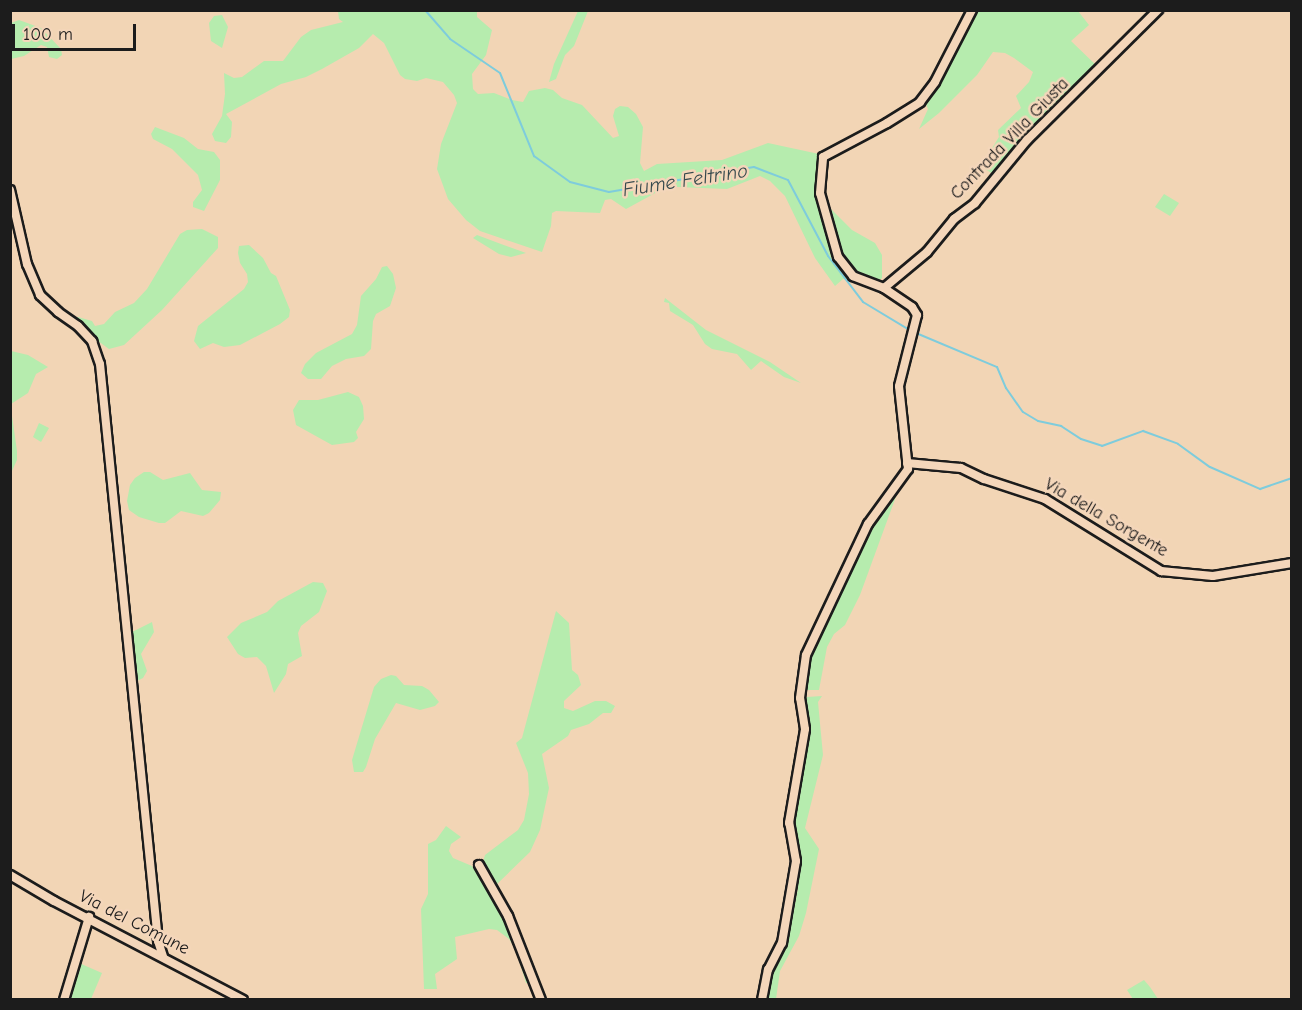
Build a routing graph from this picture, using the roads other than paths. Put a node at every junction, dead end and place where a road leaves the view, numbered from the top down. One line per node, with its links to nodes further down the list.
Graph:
1 (972, 10): 4 (street)
2 (1158, 10): 4 (street, Contrada Villa Giusta)
3 (10, 190): 10 (street)
4 (884, 288): 5 (street)
5 (907, 463): 6 (street, Via della Sorgente); 14 (street)
6 (1292, 563)
7 (479, 865): 13 (street)
8 (10, 875): 9 (street, Via del Comune)
9 (89, 917): 10 (street, Via del Comune); 11 (street)
10 (163, 956): 12 (street, Via del Comune)
11 (64, 999)
12 (243, 999)
13 (541, 999)
14 (762, 999)

